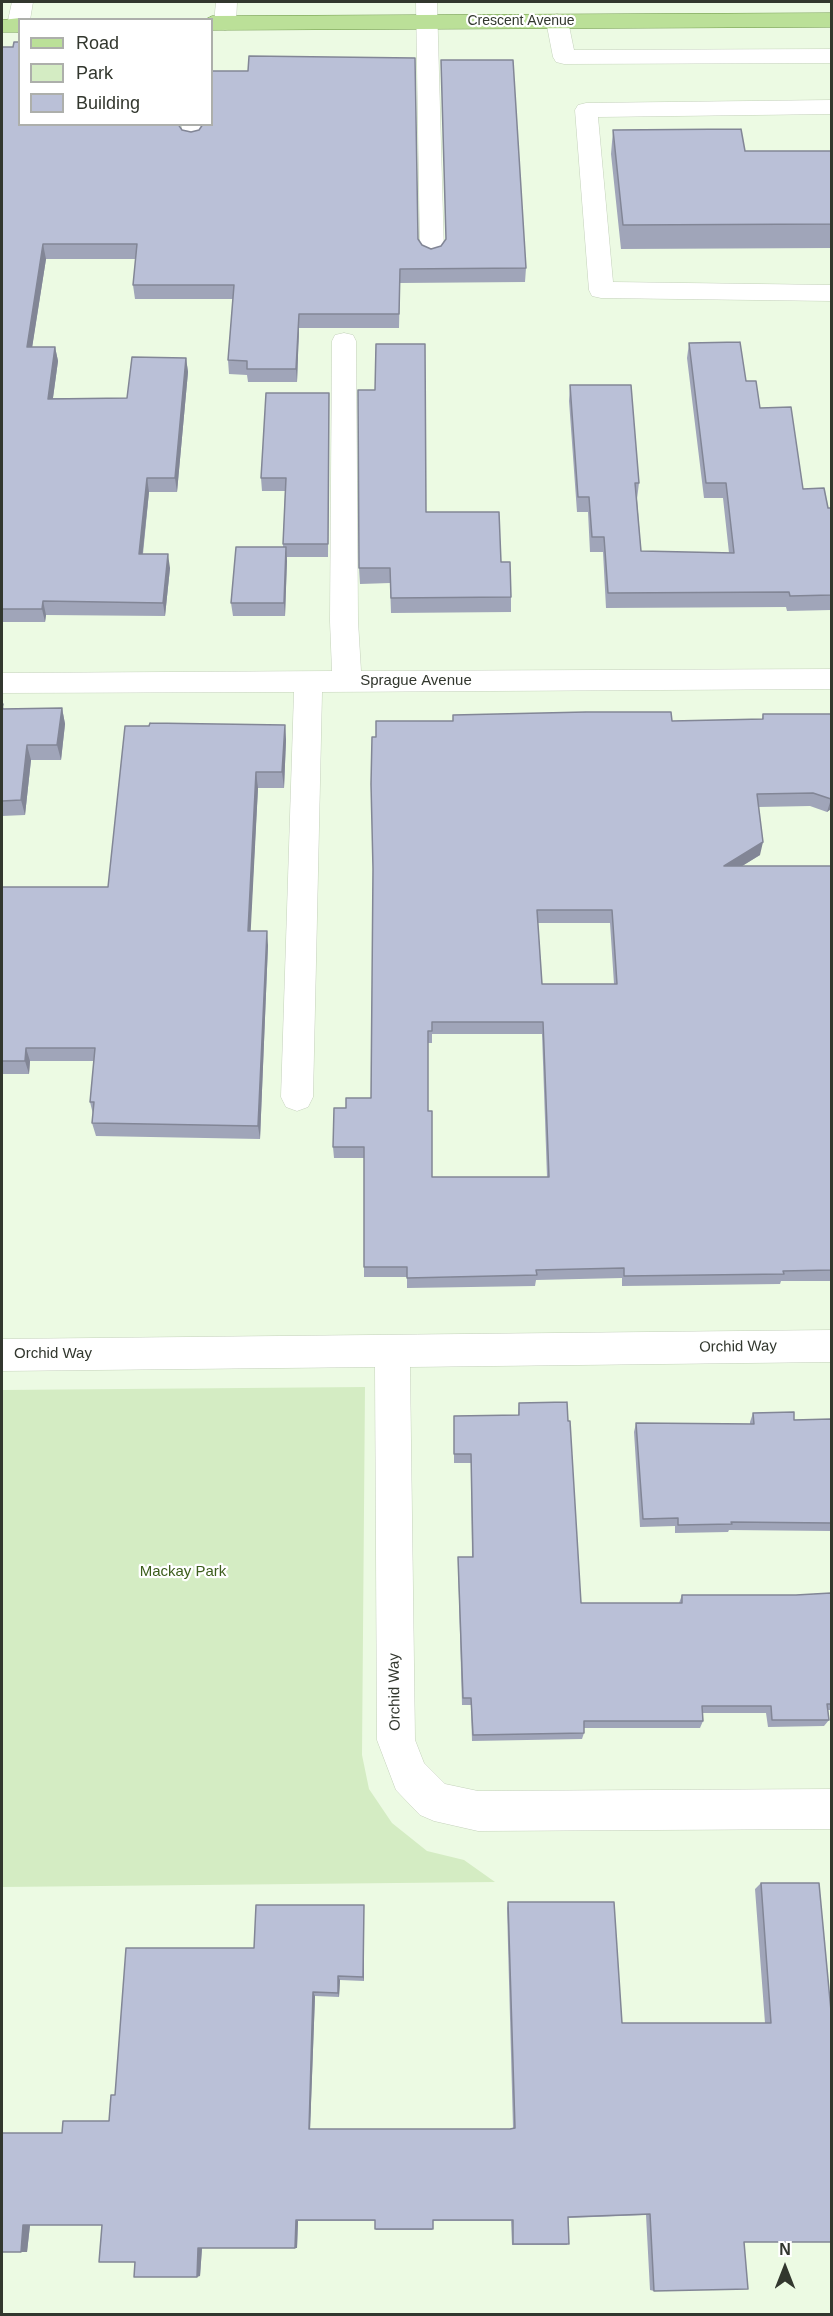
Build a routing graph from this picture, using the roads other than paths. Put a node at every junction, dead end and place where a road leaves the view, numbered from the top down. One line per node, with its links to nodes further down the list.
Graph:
1 (22, 2): 6 (street)
2 (427, 12): 3 (main road, Crescent Avenue); 5 (main road, Crescent Avenue); 9 (street)
3 (221, 16)
4 (831, 20): 5 (main road, Crescent Avenue)
5 (557, 21): 7 (street)
6 (13, 25)
7 (831, 56)
8 (831, 107): 10 (street)
9 (432, 254)
10 (831, 293)
11 (344, 341): 14 (street)
12 (831, 679): 14 (street, Sprague Avenue)
13 (308, 681): 14 (street, Sprague Avenue); 15 (street, Sprague Avenue); 16 (street)
14 (347, 681)
15 (2, 683)
16 (297, 1097)
17 (831, 1346): 18 (street, Orchid Way)
18 (392, 1352): 19 (street, Orchid Way); 20 (street, Orchid Way)
19 (2, 1355)
20 (831, 1809)

